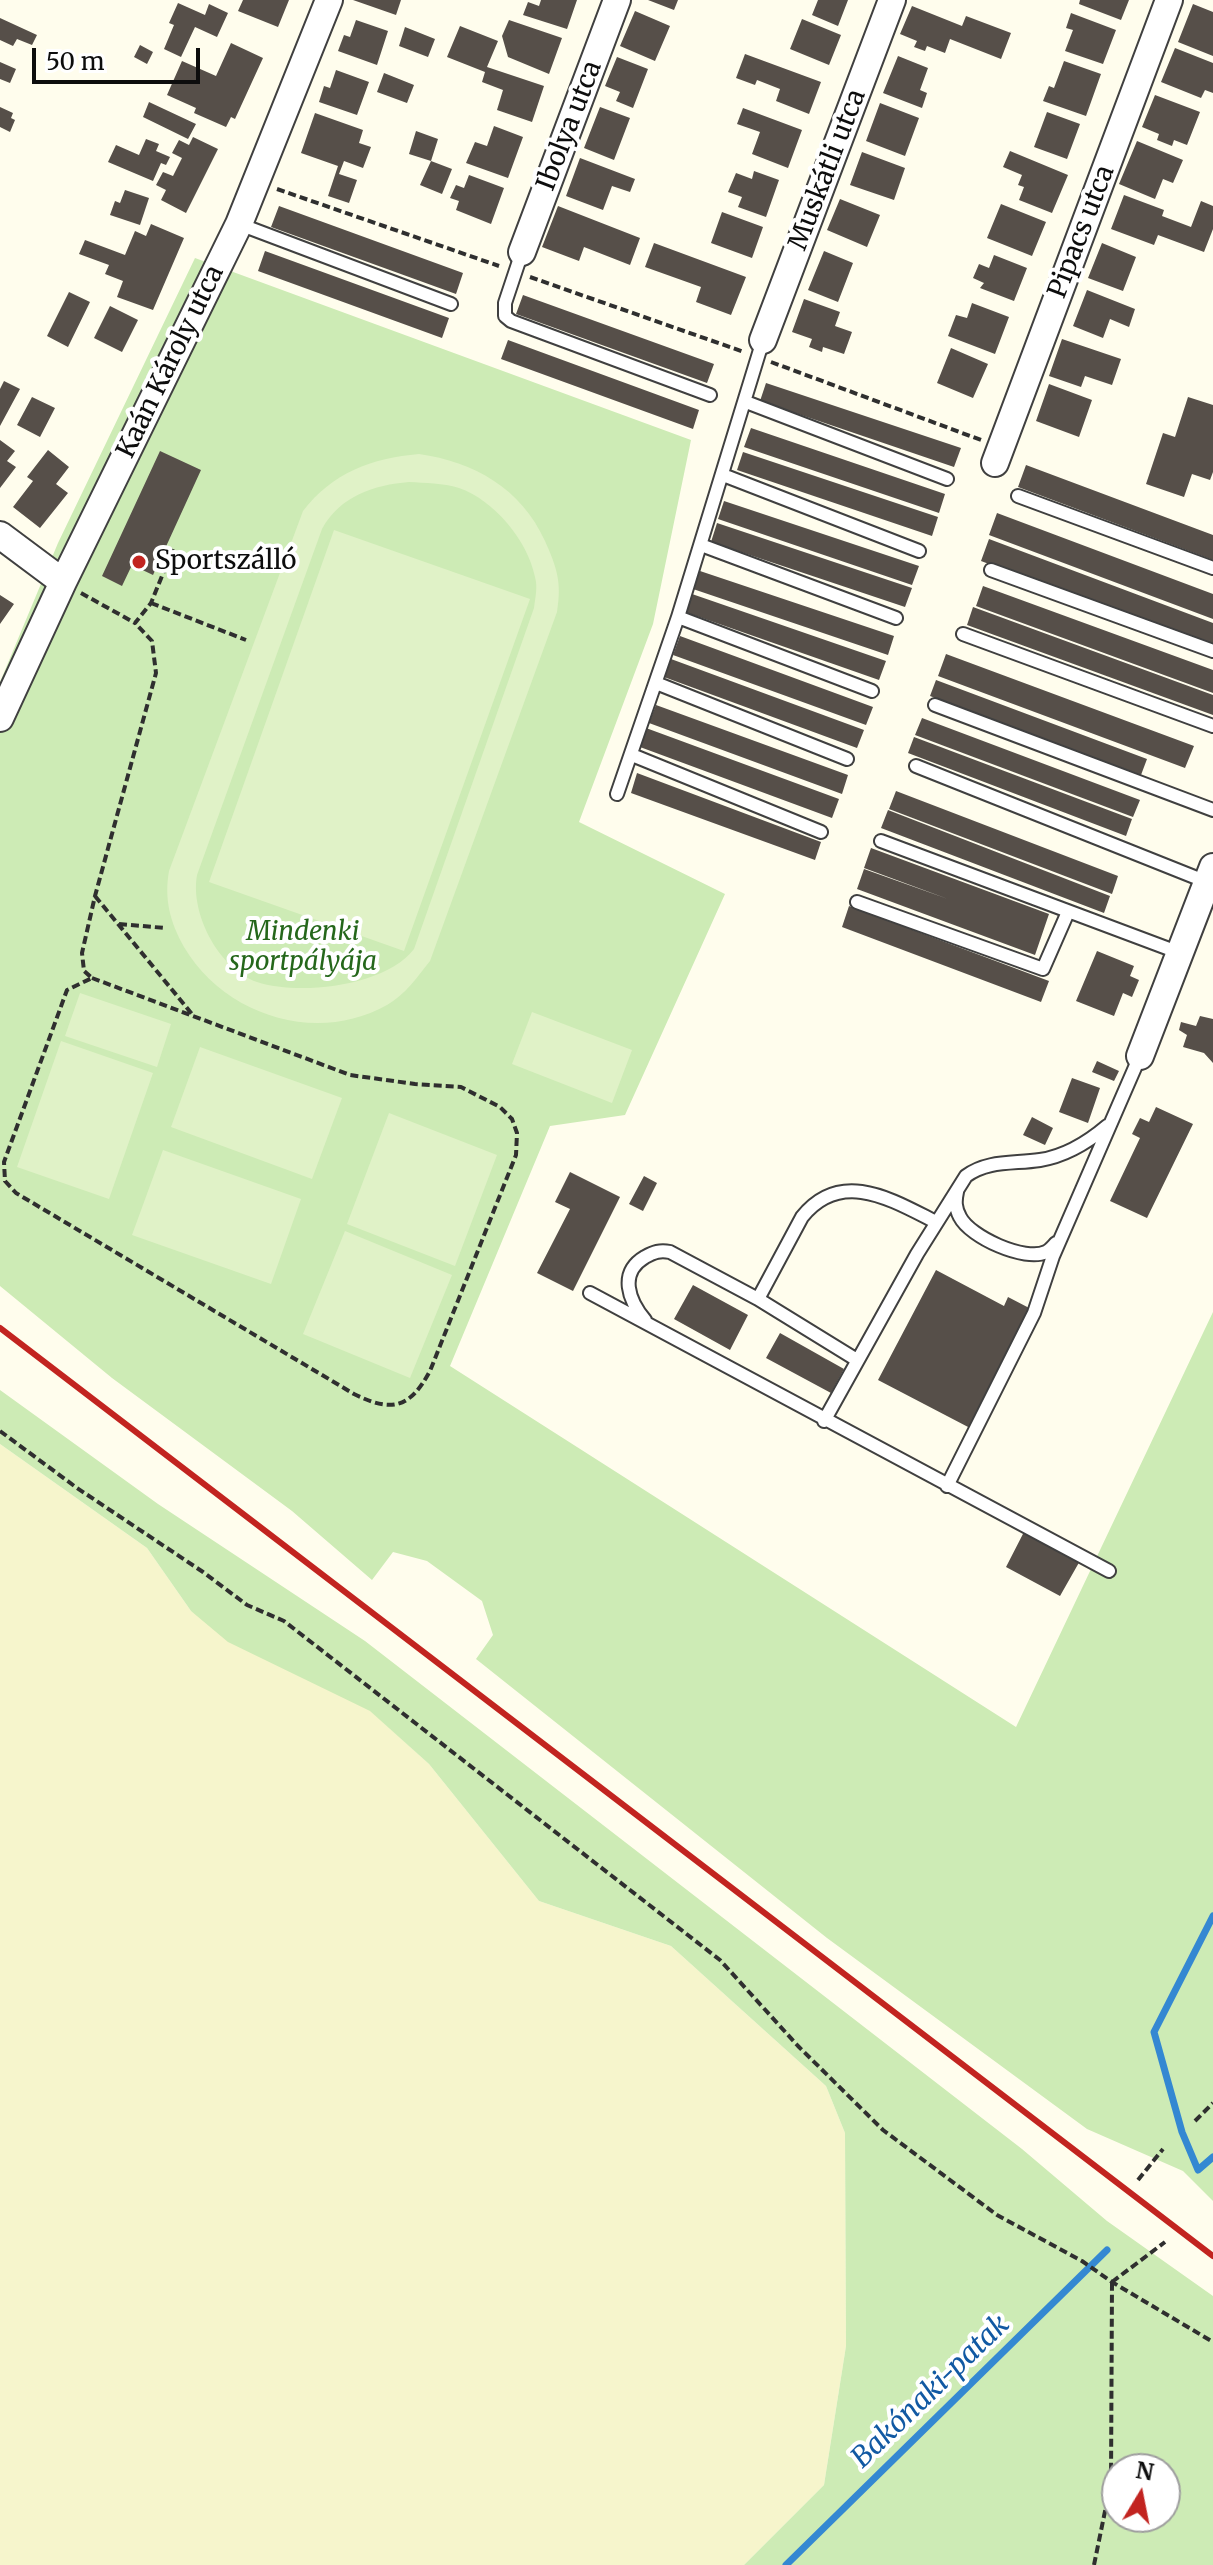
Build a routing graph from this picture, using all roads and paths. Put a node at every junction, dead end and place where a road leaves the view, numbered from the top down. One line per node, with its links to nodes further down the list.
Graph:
1 (329, 0): 5 (street, Kaán Károly utca)
2 (617, 0): 6 (street, Ibolya utca)
3 (892, 0): 8 (street, Muskátli utca)
4 (1169, 0): 11 (street, Pipacs utca)
5 (239, 224): 7 (lane); 21 (street, Kaán Károly utca)
6 (522, 252): 9 (lane)
7 (451, 304)
8 (761, 348): 10 (lane); 11 (path)
9 (710, 395)
10 (746, 402): 12 (lane); 13 (lane)
11 (998, 455)
12 (723, 475): 16 (lane); 18 (lane)
13 (947, 479)
14 (1018, 496): 19 (lane)
15 (0, 535): 21 (street)
16 (701, 545): 23 (lane); 24 (lane)
17 (173, 549): 22 (path)
18 (919, 551)
19 (1213, 568)
20 (991, 570): 28 (lane)
21 (63, 582): 25 (path); 32 (street, Kaán Károly utca)
22 (151, 603): 25 (path); 27 (path)
23 (678, 617): 29 (lane); 30 (lane)
24 (896, 618)
25 (135, 623): 42 (path)
26 (963, 634): 33 (lane)
27 (246, 640)
28 (1213, 651)
29 (656, 683): 34 (lane); 35 (lane)
30 (872, 691)
31 (935, 705): 38 (lane)
32 (0, 718)
33 (1213, 726)
34 (632, 755): 37 (lane); 39 (lane)
35 (847, 759)
36 (916, 766): 41 (lane)
37 (617, 794)
38 (1213, 810)
39 (821, 832)
40 (881, 841): 44 (lane)
41 (1210, 875): 47 (street)
42 (95, 896): 45 (path); 48 (path)
43 (857, 902): 44 (lane)
44 (1068, 912): 47 (lane)
45 (119, 924): 46 (path); 49 (path)
46 (165, 928)
47 (1180, 953): 50 (street)
48 (92, 978): 49 (path); 49 (path)
49 (193, 1015)
50 (1140, 1056): 51 (lane)
51 (1111, 1122): 52 (lane); 55 (lane)
52 (958, 1185): 53 (lane); 54 (lane)
53 (934, 1226): 54 (lane); 59 (lane); 61 (lane)
54 (973, 1232): 56 (lane)
55 (1060, 1240): 56 (lane); 57 (lane)
56 (1015, 1252): 57 (lane)
57 (1043, 1287): 64 (lane)
58 (590, 1293): 60 (lane)
59 (758, 1299): 60 (lane); 61 (lane)
60 (651, 1327): 62 (lane)
61 (857, 1360): 62 (lane)
62 (824, 1421): 64 (lane)
63 (0, 1431): 71 (path)
64 (947, 1486): 65 (lane)
65 (1109, 1571)
66 (1213, 2103): 67 (path)
67 (1195, 2121)
68 (1163, 2149): 69 (path)
69 (1138, 2180)
70 (1165, 2242): 71 (path)
71 (1112, 2282): 72 (path); 73 (path)
72 (1213, 2342)
73 (1094, 2565)

